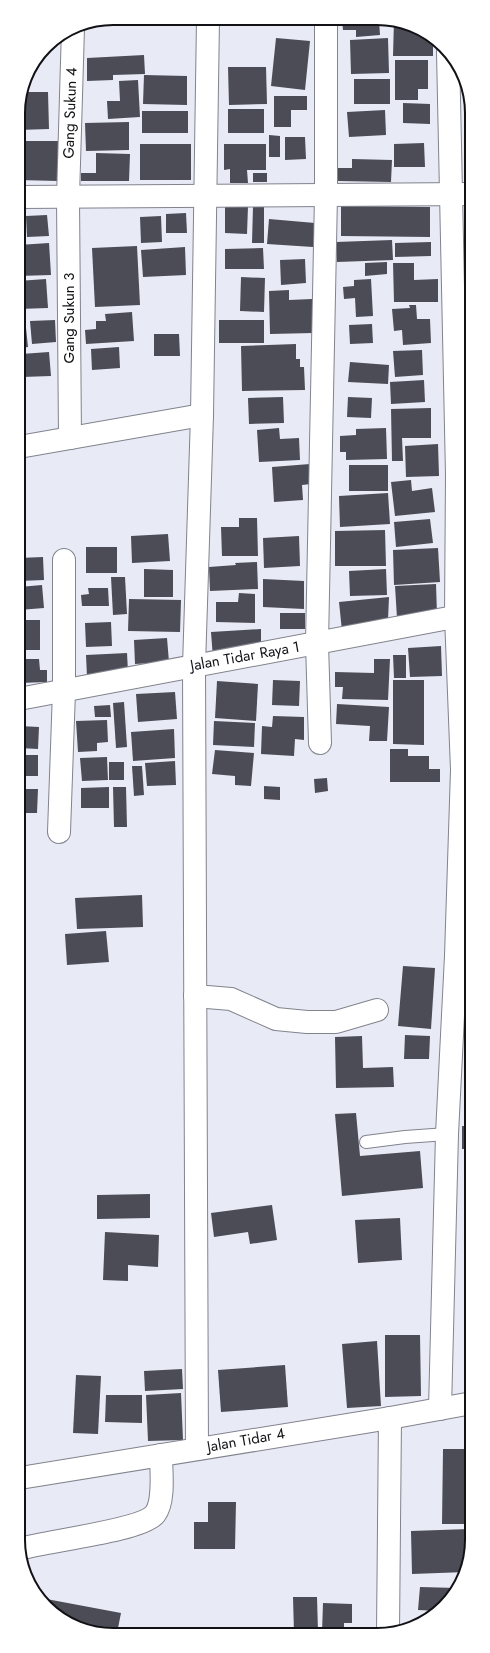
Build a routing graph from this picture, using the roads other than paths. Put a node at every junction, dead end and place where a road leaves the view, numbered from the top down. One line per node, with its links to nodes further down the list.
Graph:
1 (208, 25): 7 (street)
2 (326, 25): 6 (street)
3 (72, 36): 9 (street, Gang Sukun 4)
4 (449, 62): 5 (street)
5 (460, 194): 6 (street); 14 (street)
6 (326, 195): 7 (street); 15 (street)
7 (206, 196): 9 (street); 10 (street)
8 (25, 197): 9 (street)
9 (68, 197): 11 (street, Gang Sukun 3)
10 (202, 415): 11 (street); 16 (street)
11 (70, 438): 12 (street)
12 (25, 446)
13 (64, 560): 17 (street)
14 (464, 615): 15 (street, Jalan Tidar Raya 1); 21 (street)
15 (318, 643): 16 (street, Jalan Tidar Raya 1); 19 (street)
16 (194, 666): 17 (street, Jalan Tidar Raya 1); 22 (street)
17 (64, 691): 18 (street, Jalan Tidar Raya 1); 20 (street)
18 (25, 698)
19 (320, 743)
20 (59, 832)
21 (464, 944): 24 (street)
22 (195, 996): 23 (street); 29 (street)
23 (377, 1010)
24 (447, 1134): 25 (lane); 27 (street)
25 (366, 1142)
26 (465, 1404): 27 (street, Jalan Tidar 4)
27 (440, 1408): 28 (street, Jalan Tidar 4)
28 (390, 1418): 29 (street, Jalan Tidar 4); 33 (street)
29 (197, 1449): 30 (street, Jalan Tidar 4)
30 (161, 1454): 31 (street, Jalan Tidar 4); 32 (street)
31 (25, 1477)
32 (26, 1548)
33 (388, 1627)

